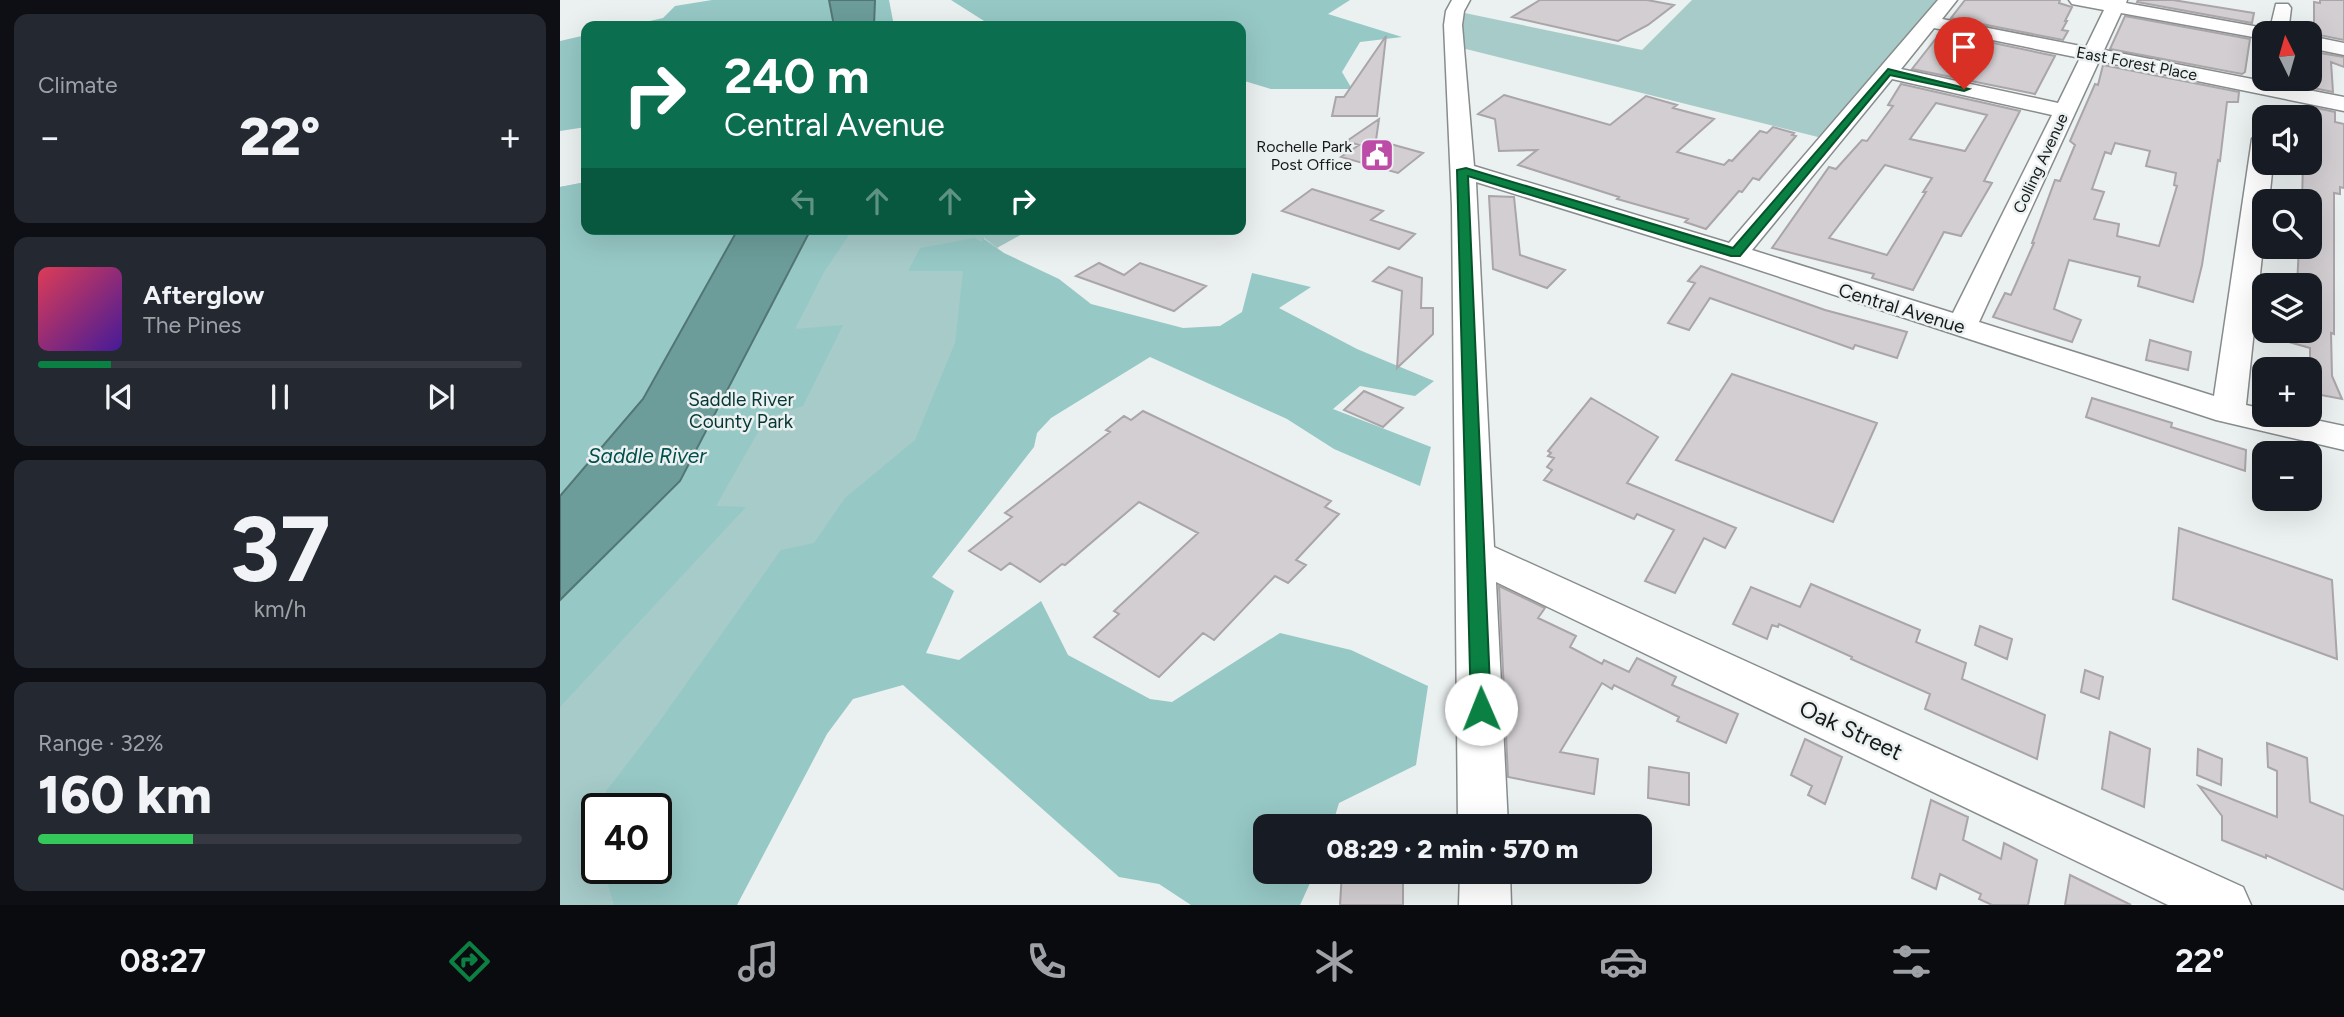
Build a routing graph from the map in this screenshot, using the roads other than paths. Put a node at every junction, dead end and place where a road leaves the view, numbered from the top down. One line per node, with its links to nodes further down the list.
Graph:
1 (1461, 0): 17 (street)
2 (1948, 0): 7 (street)
3 (2078, 0): 4 (street)
4 (2116, 3): 8 (street); 11 (street, Colling Avenue)
5 (2282, 8): 6 (street)
6 (2280, 21)
7 (1930, 22): 11 (street, East Forest Place); 12 (street)
8 (2252, 31)
9 (2322, 44): 10 (street)
10 (2344, 49)
11 (2092, 54): 13 (street, East Forest Place); 16 (street, Colling Avenue)
12 (1888, 72): 16 (street); 19 (street)
13 (2252, 81)
14 (2297, 91): 15 (street, East Forest Place)
15 (2344, 104)
16 (2065, 111): 20 (street, Colling Avenue)
17 (1462, 170): 19 (street, Central Avenue); 23 (street)
18 (2259, 175): 21 (street)
19 (1735, 253): 20 (street, Central Avenue)
20 (1962, 326): 21 (street, Central Avenue)
21 (2228, 412): 22 (street, Central Avenue)
22 (2344, 438)
23 (1477, 556): 24 (street); 27 (street, Oak Street)
24 (1483, 814)
25 (1485, 884): 26 (street)
26 (1485, 905)
27 (2225, 905)

